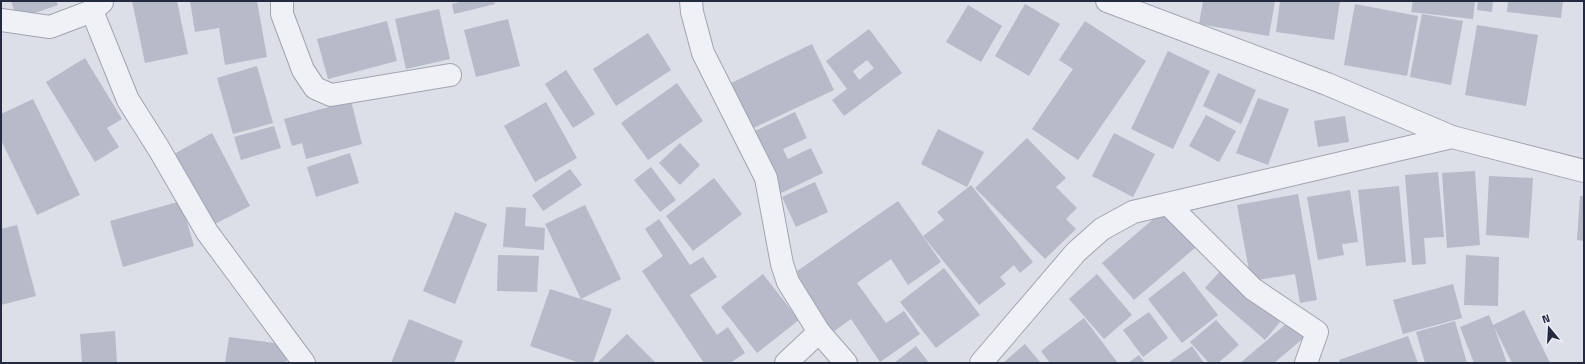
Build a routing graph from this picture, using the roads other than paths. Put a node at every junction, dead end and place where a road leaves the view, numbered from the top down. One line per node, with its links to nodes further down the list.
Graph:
1 (282, 1): 6 (street)
2 (691, 1): 10 (street)
3 (1107, 1): 7 (street)
4 (97, 6): 5 (street); 11 (street)
5 (1, 20)
6 (450, 75)
7 (1452, 137): 8 (street); 9 (street)
8 (1584, 171)
9 (1168, 204): 14 (street); 15 (street)
10 (819, 332): 12 (street); 13 (street)
11 (304, 363)
12 (786, 363)
13 (846, 363)
14 (981, 363)
15 (1306, 363)

